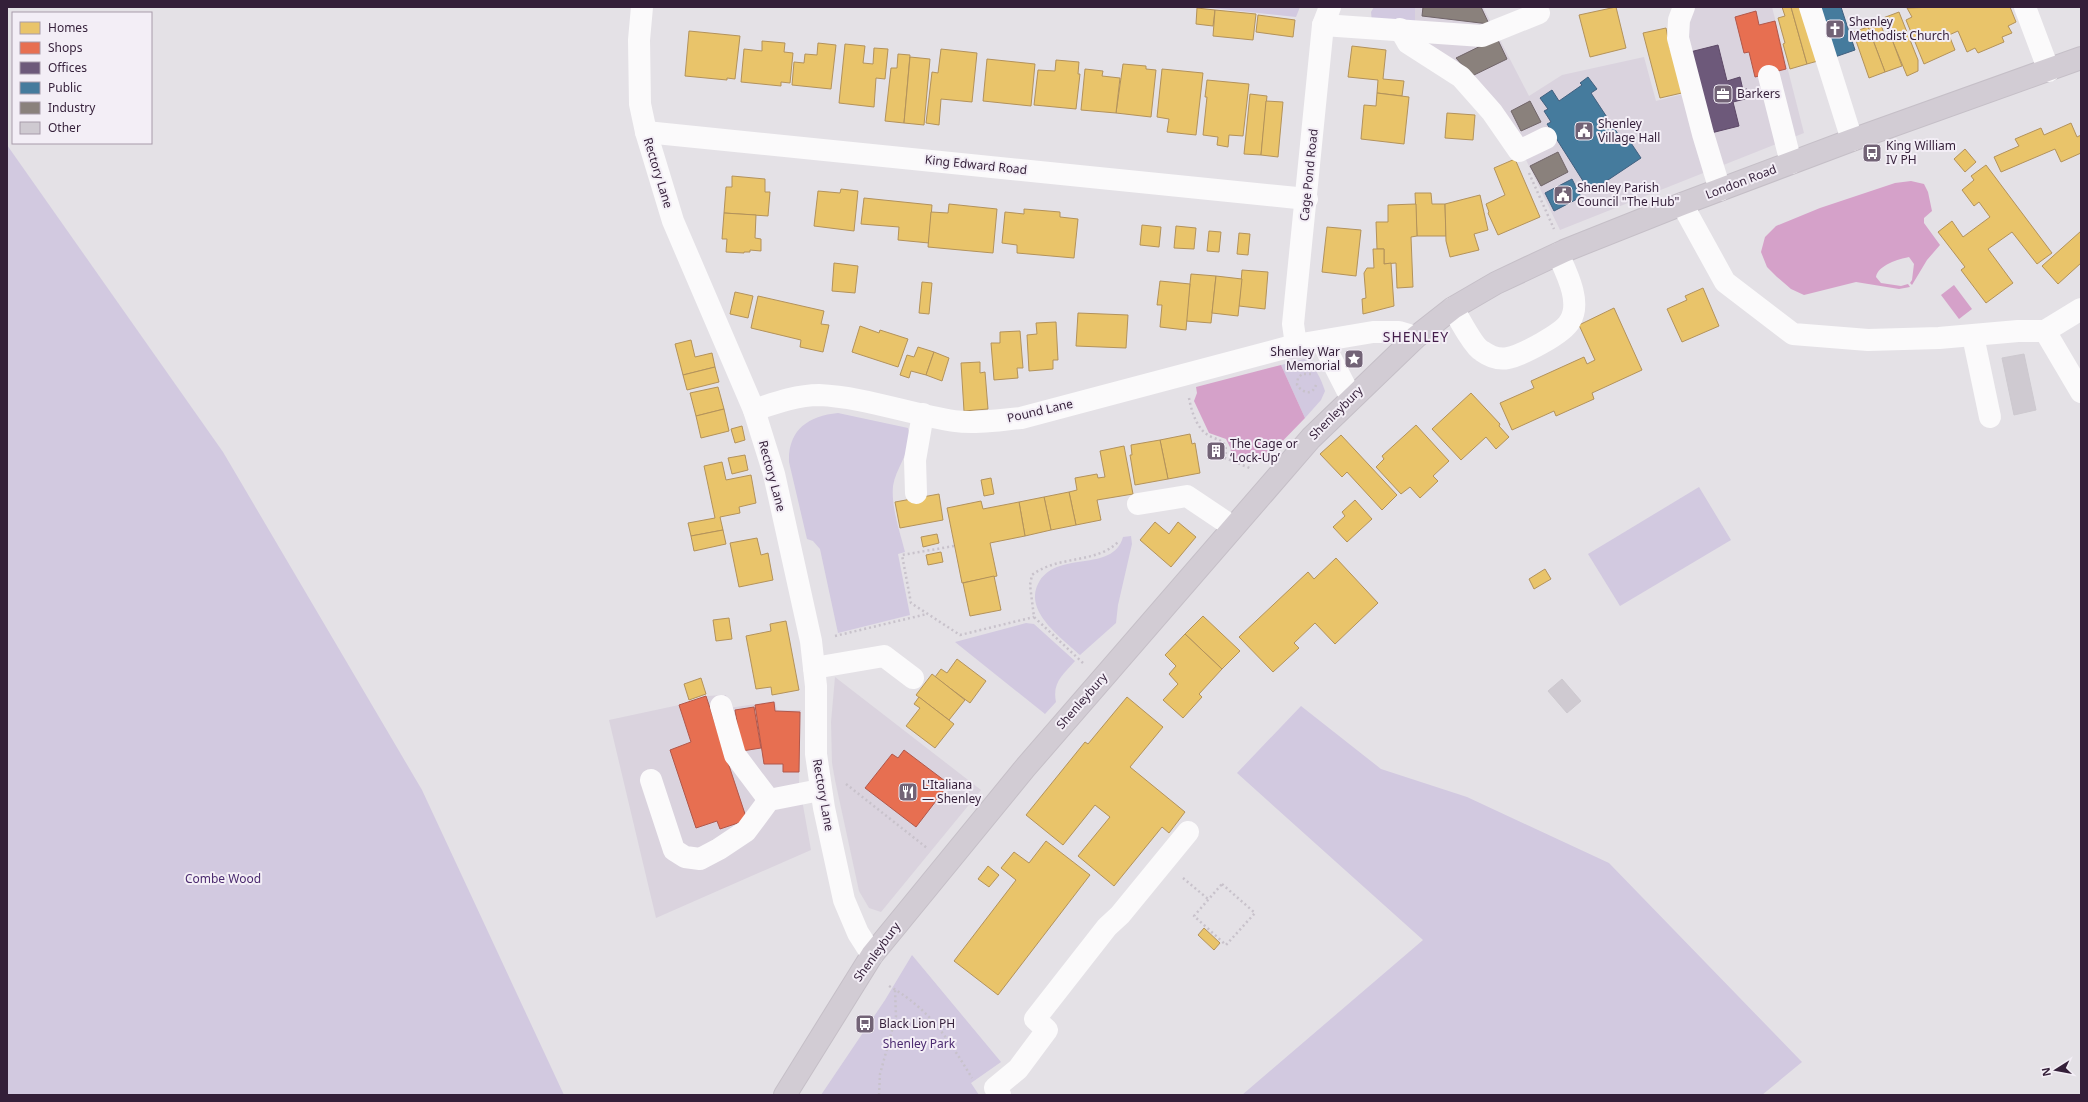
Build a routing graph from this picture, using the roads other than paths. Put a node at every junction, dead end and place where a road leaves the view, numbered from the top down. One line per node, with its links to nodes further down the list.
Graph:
1 (642, 7): 11 (street, Rectory Lane)
2 (1684, 7): 15 (street)
3 (1810, 7): 13 (street)
4 (2025, 7): 9 (street)
5 (1539, 13): 7 (street)
6 (1327, 16): 7 (street); 16 (street, Cage Pond Road)
7 (1400, 29): 12 (street)
8 (2081, 58): 9 (main road, London Road)
9 (2049, 71): 13 (main road, London Road)
10 (1769, 76): 14 (street)
11 (646, 132): 16 (street, King Edward Road); 28 (street, Rectory Lane)
12 (1546, 138)
13 (1852, 140): 14 (main road, London Road)
14 (1791, 163): 15 (main road, London Road)
15 (1720, 190): 17 (main road, London Road)
16 (1307, 199): 25 (street, Cage Pond Road)
17 (1682, 204): 18 (main road, London Road); 22 (street)
18 (1561, 253): 19 (main road, London Road); 19 (street)
19 (1453, 308): 23 (main road, London Road)
20 (2081, 309): 21 (street)
21 (2045, 331): 22 (street); 26 (street)
22 (1973, 336): 30 (street)
23 (1416, 337): 24 (street, Pound Lane); 27 (main road, Shenleybury)
24 (1322, 340): 25 (street, Pound Lane); 27 (street)
25 (1296, 345): 29 (street, Pound Lane)
26 (2081, 392)
27 (1351, 398): 33 (main road, Shenleybury)
28 (754, 410): 29 (street, Pound Lane); 34 (street, Rectory Lane)
29 (923, 414): 31 (street)
30 (1990, 417)
31 (916, 493)
32 (1138, 504): 33 (street)
33 (1232, 527): 41 (main road, Shenleybury)
34 (814, 668): 35 (street); 38 (street, Rectory Lane)
35 (913, 678)
36 (721, 706): 39 (street)
37 (651, 780): 39 (street)
38 (820, 790): 39 (street); 41 (street, Rectory Lane)
39 (769, 800)
40 (1188, 832): 42 (street)
41 (872, 955): 43 (main road, Shenleybury)
42 (998, 1092)
43 (785, 1095)

